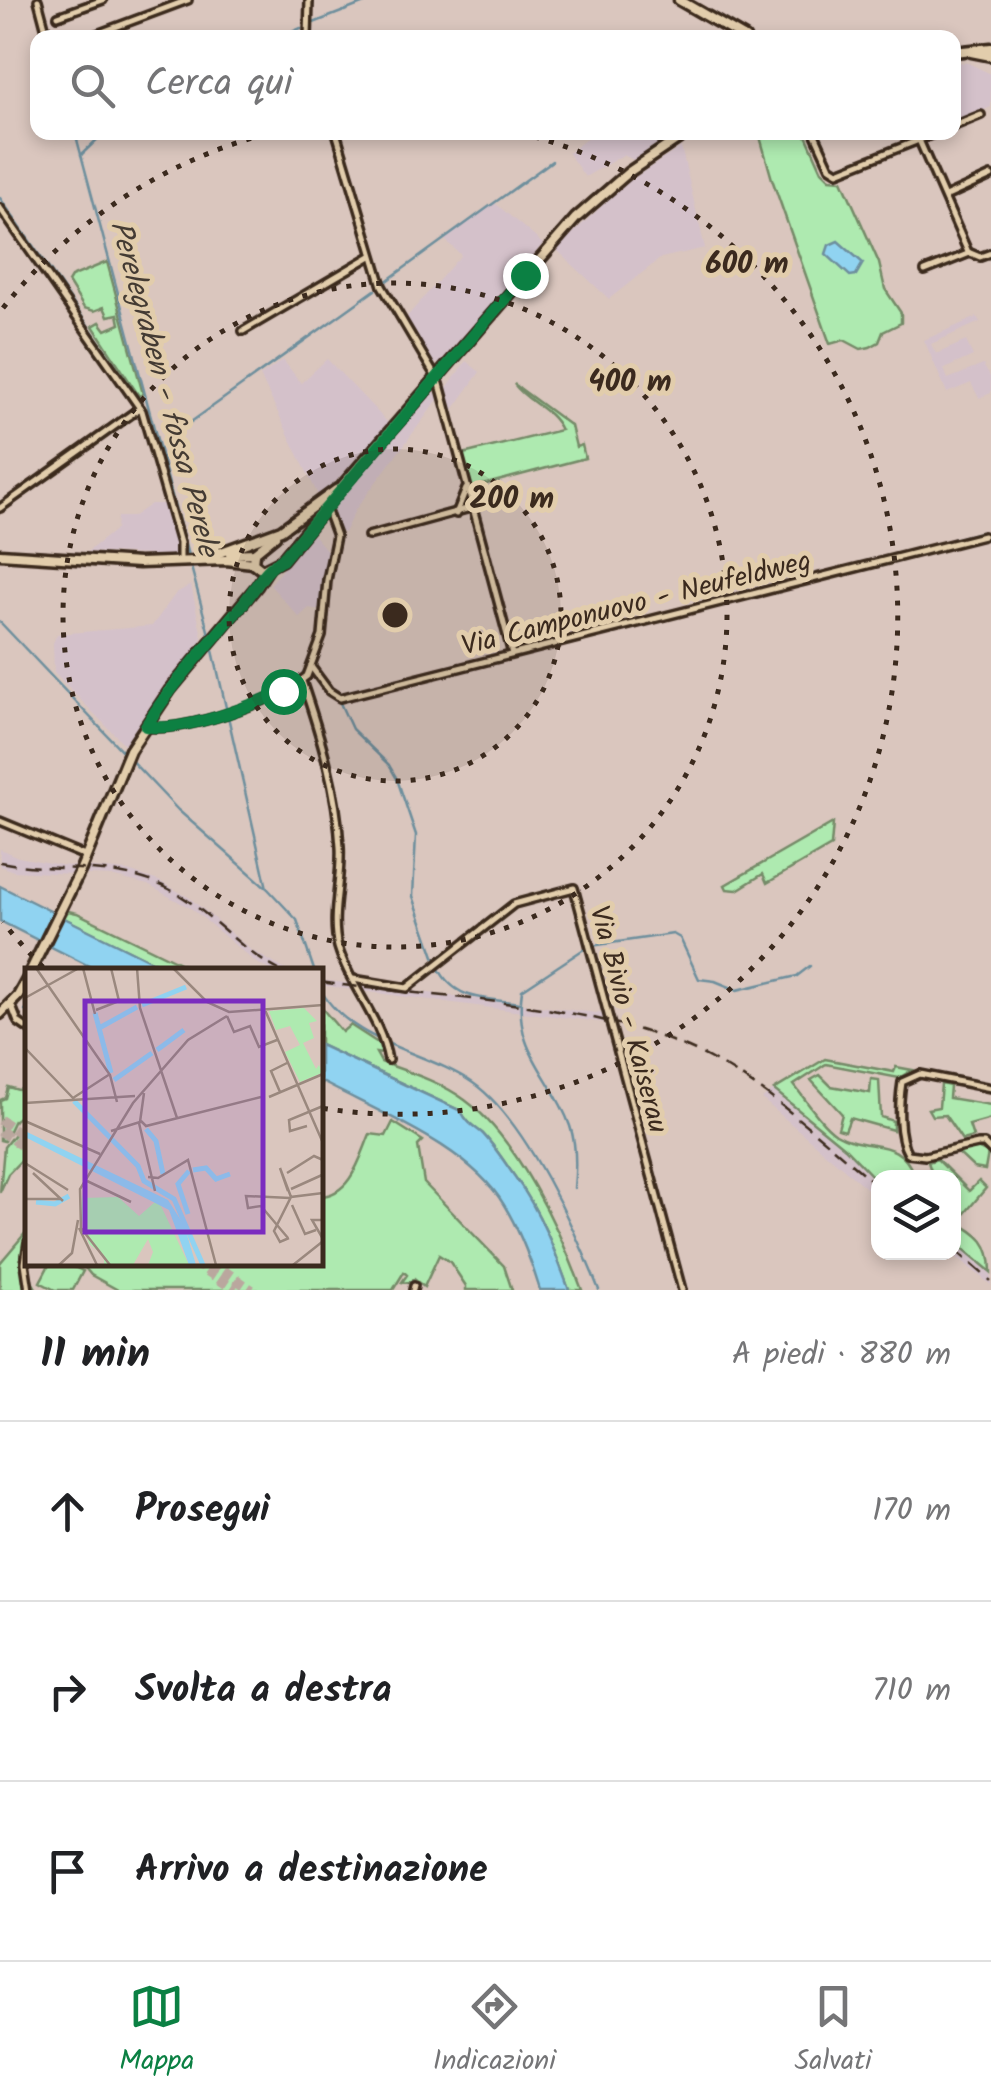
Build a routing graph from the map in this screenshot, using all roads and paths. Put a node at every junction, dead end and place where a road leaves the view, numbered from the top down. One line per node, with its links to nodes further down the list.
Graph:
1 (38, 0): 7 (street)
2 (103, 0): 6 (street)
3 (188, 0): 8 (street)
4 (309, 0): 9 (street)
5 (679, 0): 10 (main road)
6 (58, 16)
7 (46, 30)
8 (107, 30)
9 (308, 30)
10 (731, 30)
11 (961, 51): 12 (main road)
12 (991, 52)
13 (980, 115): 14 (street)
14 (961, 123)
15 (338, 140): 24 (street)
16 (676, 140): 27 (main road)
17 (818, 140): 18 (street)
18 (920, 140): 20 (street)
19 (991, 176): 20 (street)
20 (945, 197): 23 (street)
21 (0, 208): 28 (street)
22 (991, 253): 23 (street)
23 (970, 254): 25 (street)
24 (372, 256): 26 (street); 27 (street)
25 (924, 272)
26 (243, 330)
27 (436, 378): 29 (main road); 30 (street)
28 (140, 408): 31 (street); 40 (street)
29 (343, 485): 35 (main road); 42 (main road)
30 (466, 488): 32 (street); 34 (street)
31 (0, 508)
32 (474, 508): 34 (street); 44 (street)
33 (328, 514): 45 (street)
34 (456, 514): 36 (street)
35 (281, 530): 38 (main road); 40 (main road)
36 (368, 536)
37 (984, 536): 44 (street, Via Camponuovo - Neufeldweg)
38 (264, 547): 41 (main road); 42 (main road)
39 (0, 554): 40 (main road)
40 (194, 561): 41 (main road)
41 (254, 561): 42 (main road); 43 (main road)
42 (271, 566): 43 (main road)
43 (251, 594): 47 (main road)
44 (511, 652): 45 (street, Via Camponuovo - Neufeldweg)
45 (312, 668): 46 (street)
46 (302, 681): 47 (street); 51 (street)
47 (146, 726): 49 (main road)
48 (0, 821): 49 (street)
49 (87, 856): 50 (main road)
50 (33, 968)
51 (353, 979): 56 (street); 61 (street, Via Bivio - Kaiserau)
52 (25, 983): 53 (main road)
53 (12, 1004): 54 (main road); 55 (street)
54 (0, 1014)
55 (25, 1027)
56 (388, 1060)
57 (991, 1088): 58 (street)
58 (991, 1151)
59 (25, 1265): 60 (street)
60 (29, 1290)
61 (682, 1290)

